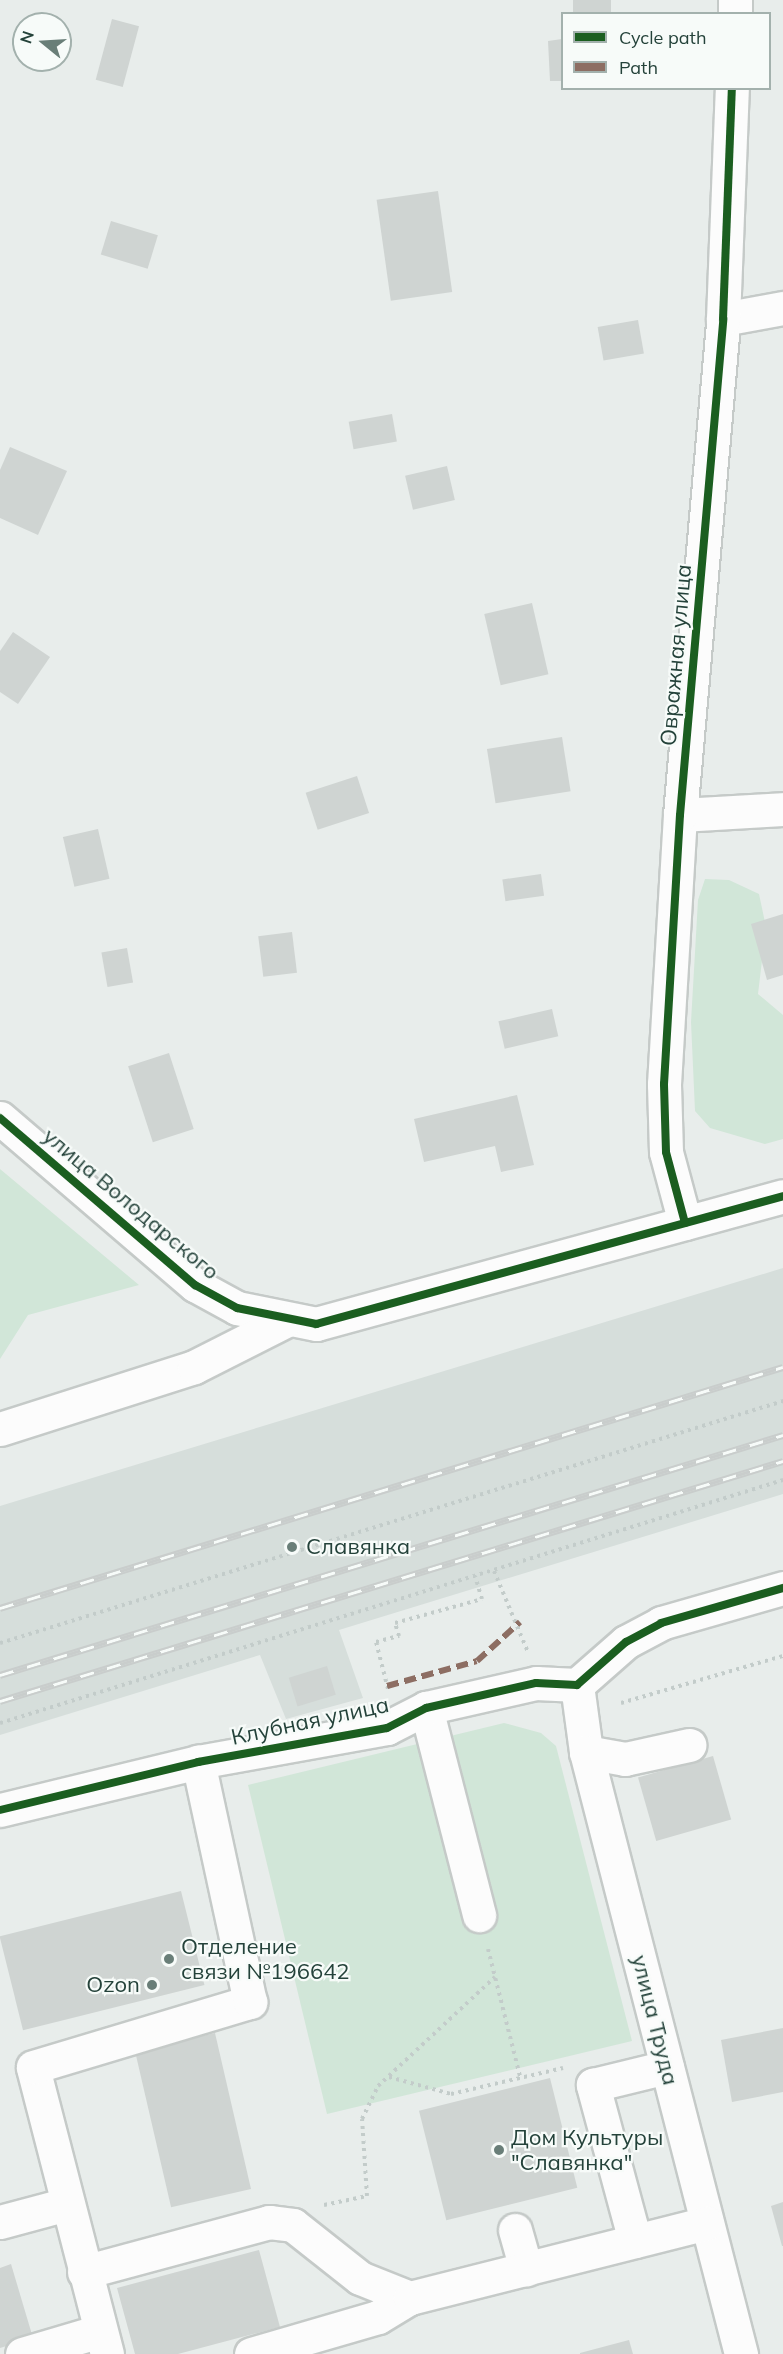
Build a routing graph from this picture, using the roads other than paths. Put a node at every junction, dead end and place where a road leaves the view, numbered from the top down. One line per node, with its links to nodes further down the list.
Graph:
1 (732, 90): 3 (street, Овражная улица)
2 (783, 308): 3 (street)
3 (723, 319): 5 (street, Овражная улица)
4 (783, 809): 5 (street)
5 (680, 815): 8 (street, Овражная улица)
6 (0, 1118): 9 (street, улица Володарского)
7 (783, 1196): 8 (street, улица Володарского)
8 (685, 1223): 9 (street, улица Володарского)
9 (285, 1321): 10 (street)
10 (0, 1429)
11 (783, 1588): 12 (street)
12 (577, 1685): 13 (street, Клубная улица); 15 (street, улица Труда)
13 (426, 1708): 16 (street, Клубная улица); 18 (street)
14 (689, 1745): 15 (street)
15 (586, 1752): 19 (street, улица Труда)
16 (198, 1762): 17 (street, Клубная улица); 20 (street)
17 (0, 1810)
18 (479, 1915)
19 (667, 2067): 22 (street, улица Труда); 24 (street)
20 (67, 2204): 21 (street); 26 (street)
21 (0, 2222)
22 (707, 2223): 24 (street); 31 (street, улица Труда)
23 (516, 2230): 25 (street)
24 (635, 2241): 25 (street)
25 (526, 2269): 27 (street)
26 (84, 2272): 27 (street); 28 (street)
27 (410, 2298): 30 (street)
28 (104, 2342): 29 (street)
29 (22, 2354)
30 (251, 2354)
31 (741, 2354)

